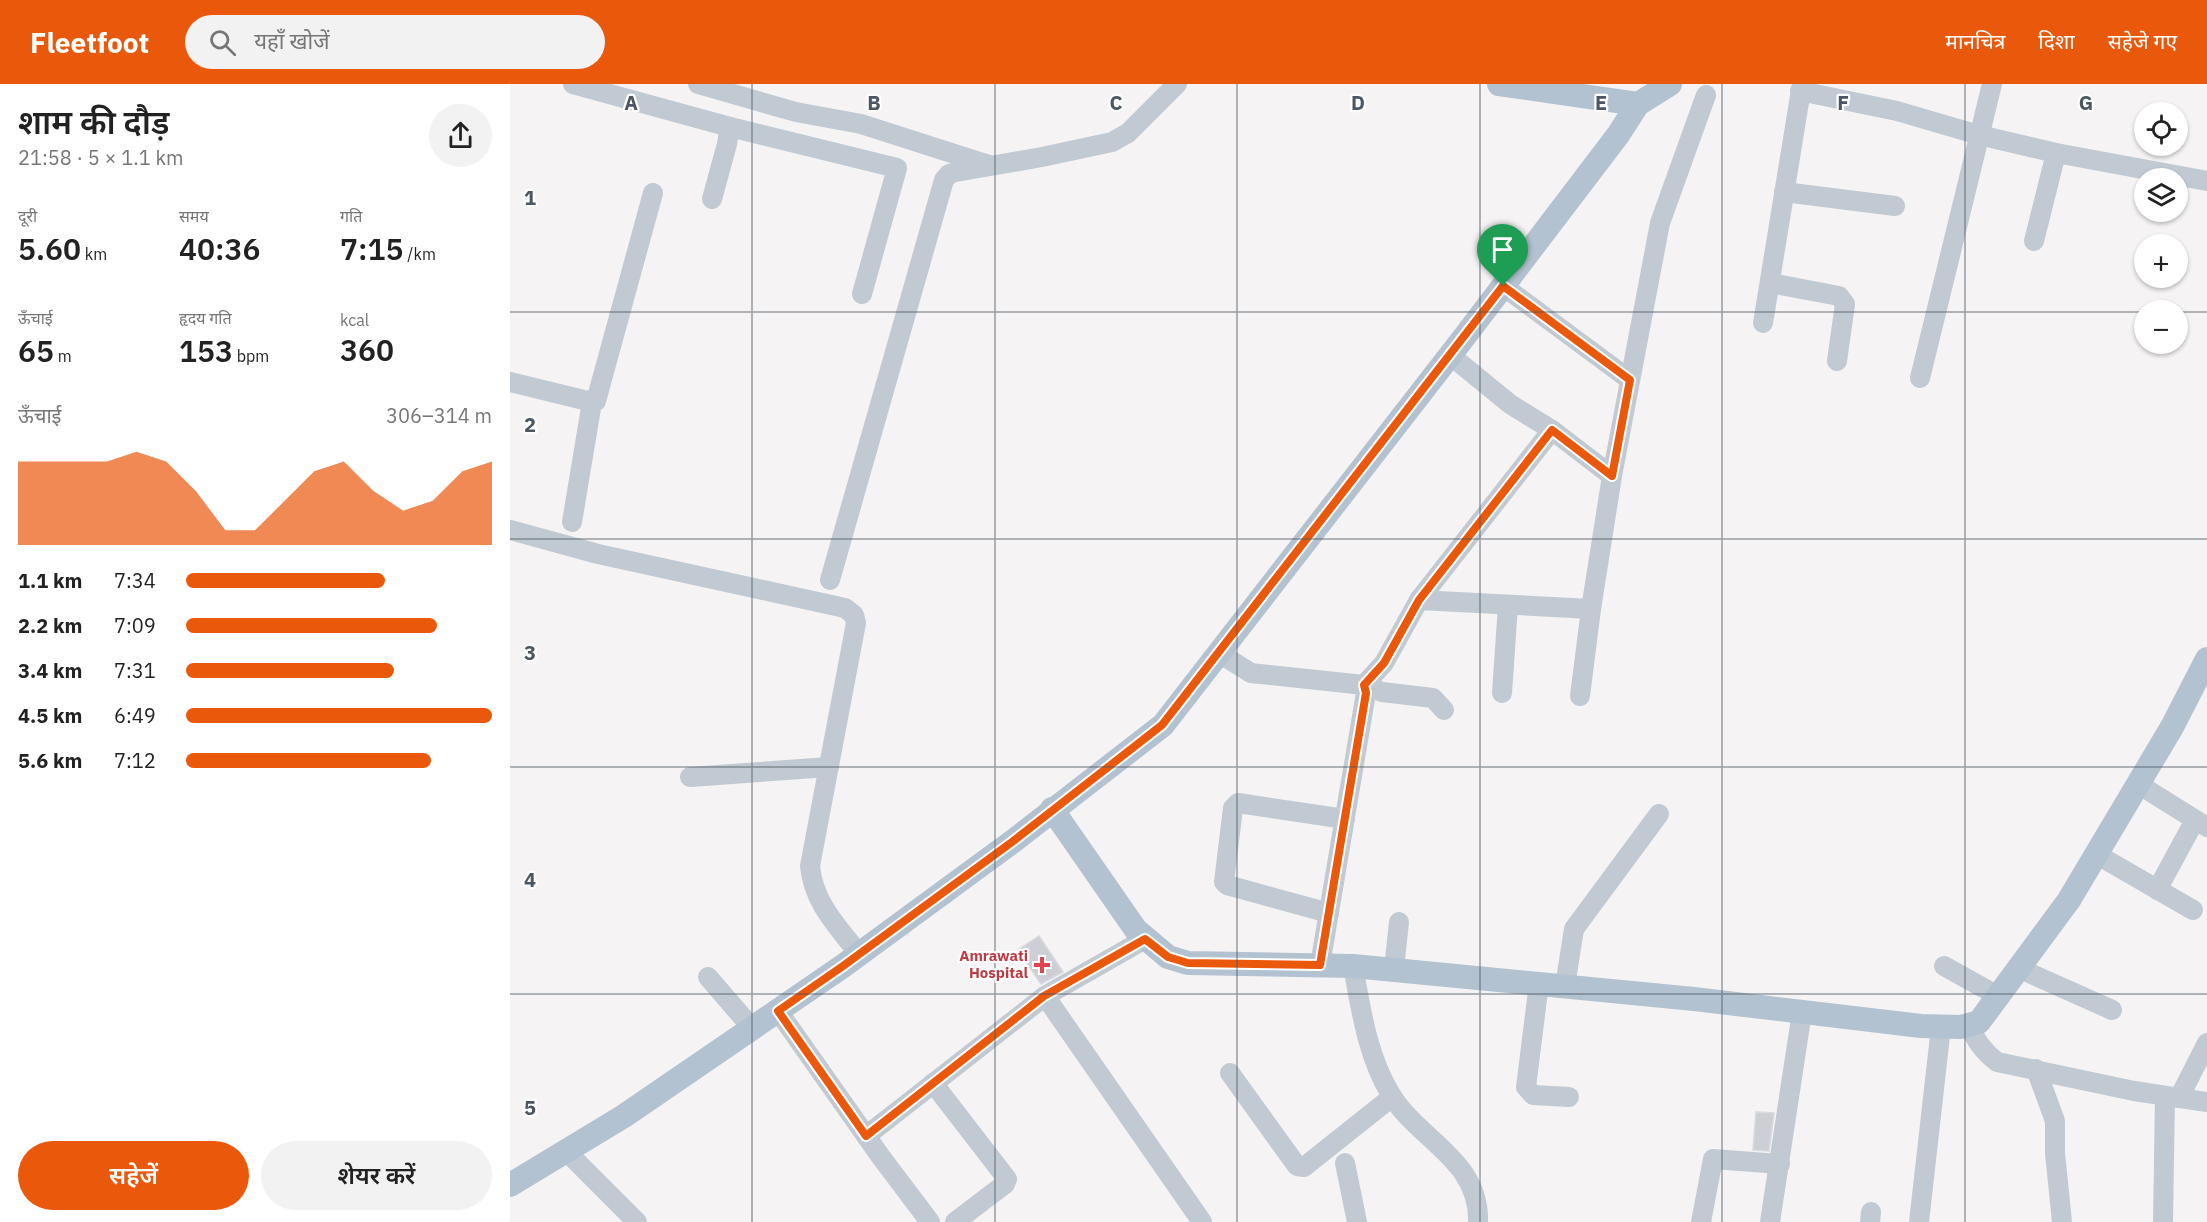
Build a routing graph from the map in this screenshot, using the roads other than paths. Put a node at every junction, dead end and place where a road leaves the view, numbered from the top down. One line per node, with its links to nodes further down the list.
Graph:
1 (573, 84): 10 (street)
2 (698, 84): 13 (street)
3 (1177, 84): 13 (street)
4 (1499, 84): 9 (main road)
5 (1670, 84): 9 (main road)
6 (1992, 84): 11 (street)
7 (1801, 87): 11 (street); 15 (street)
8 (1706, 95): 27 (street)
9 (1638, 104): 21 (main road)
10 (730, 127): 17 (street); 22 (street)
11 (1980, 135): 12 (street); 26 (street)
12 (2056, 153): 14 (street); 19 (street)
13 (992, 166): 34 (street)
14 (2207, 181)
15 (1784, 192): 18 (street); 20 (street)
16 (653, 193): 29 (street)
17 (712, 199)
18 (1895, 206)
19 (2034, 241)
20 (1770, 283): 23 (street); 25 (street)
21 (1503, 286): 24 (main road); 27 (street)
22 (862, 294)
23 (1763, 323)
24 (1450, 356): 30 (street); 38 (main road)
25 (1837, 361)
26 (1920, 378)
27 (1630, 380): 31 (street)
28 (510, 382): 29 (street)
29 (592, 402): 32 (street)
30 (1552, 430): 31 (street); 35 (street)
31 (1612, 476): 37 (street)
32 (572, 522)
33 (510, 530): 44 (street)
34 (830, 580)
35 (1419, 600): 36 (street); 40 (street)
36 (1508, 604): 37 (street); 41 (street)
37 (1591, 609): 42 (street)
38 (1219, 652): 40 (street); 47 (main road)
39 (2207, 659): 46 (main road)
40 (1364, 685): 43 (street); 49 (street)
41 (1502, 693)
42 (1580, 696)
43 (1444, 710)
44 (829, 767): 45 (street); 57 (street)
45 (690, 777)
46 (2138, 784): 50 (street); 51 (main road)
47 (1052, 809): 56 (main road); 57 (main road)
48 (1659, 814): 65 (street)
49 (1345, 819): 54 (street); 54 (street)
50 (2201, 824): 52 (street)
51 (2096, 854): 52 (street); 61 (main road)
52 (2157, 890): 53 (street)
53 (2193, 910)
54 (1329, 913): 58 (street)
55 (1399, 922): 62 (street)
56 (1145, 939): 58 (main road); 66 (street)
57 (859, 954): 69 (main road)
58 (1320, 965): 59 (main road)
59 (1353, 966): 62 (main road); 78 (street)
60 (1944, 966): 67 (street)
61 (2018, 968): 67 (main road); 68 (street)
62 (1394, 969): 64 (main road)
63 (708, 977): 73 (street)
64 (1539, 983): 65 (main road); 79 (street)
65 (1565, 986): 70 (main road)
66 (1044, 996): 77 (street); 90 (street)
67 (1998, 996): 71 (main road)
68 (2112, 1010)
69 (778, 1011): 73 (main road); 82 (street)
70 (1802, 1012): 72 (main road); 85 (street)
71 (1969, 1025): 72 (main road); 75 (street)
72 (1941, 1027): 95 (street)
73 (752, 1028): 83 (main road)
74 (2207, 1042): 80 (street)
75 (2036, 1070): 80 (street); 96 (street)
76 (1230, 1073): 78 (street)
77 (933, 1083): 82 (street); 89 (street)
78 (1392, 1097): 92 (street)
79 (1569, 1097)
80 (2172, 1097): 81 (street); 97 (street)
81 (2207, 1102)
82 (866, 1136): 88 (street)
83 (567, 1151): 86 (main road); 87 (street)
84 (1345, 1163): 91 (street)
85 (1780, 1164): 93 (street); 94 (street)
86 (510, 1185)
87 (637, 1222)
88 (930, 1222)
89 (954, 1222)
90 (1202, 1222)
91 (1357, 1222)
92 (1478, 1222)
93 (1701, 1222)
94 (1770, 1222)
95 (1919, 1222)
96 (2062, 1222)
97 (2163, 1222)

